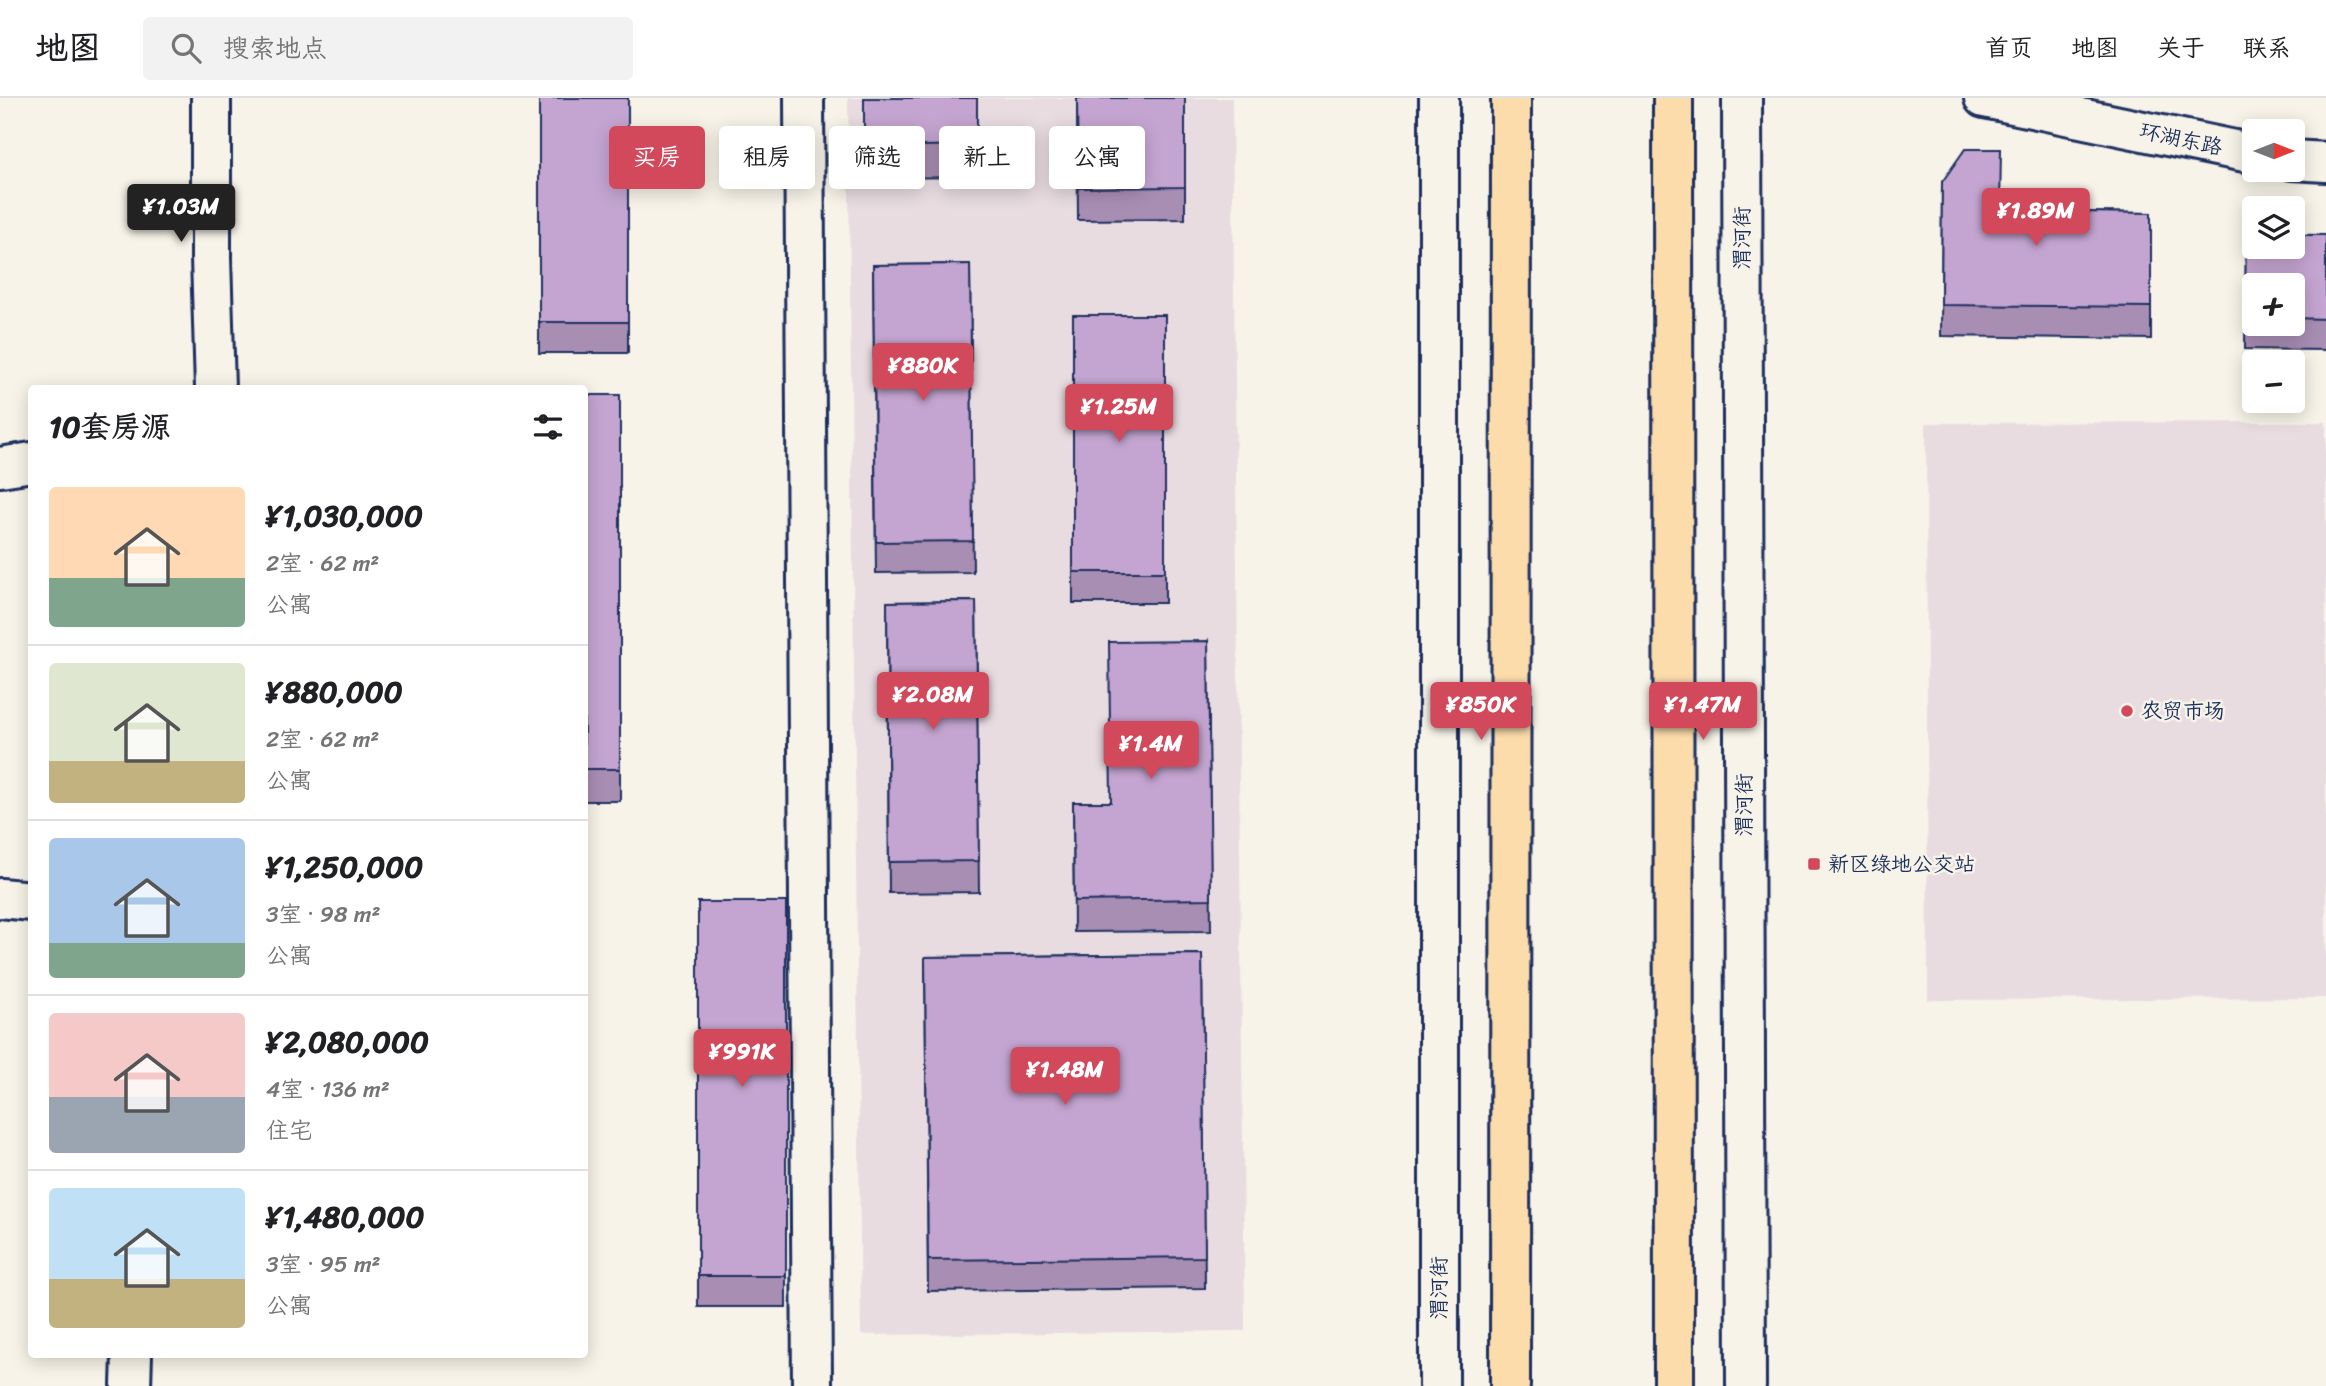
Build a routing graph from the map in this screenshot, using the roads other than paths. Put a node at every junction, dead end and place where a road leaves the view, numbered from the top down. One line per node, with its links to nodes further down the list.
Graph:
1 (211, 98): 11 (street)
2 (804, 98): 18 (street)
3 (1439, 98): 19 (street, 渭河街)
4 (1511, 98): 20 (main road)
5 (1672, 98): 21 (main road)
6 (1742, 98): 22 (street, 渭河街)
7 (1984, 98): 8 (street, 环湖东路)
8 (2242, 152)
9 (2305, 161): 10 (street)
10 (2326, 162)
11 (215, 385)
12 (28, 464): 13 (street)
13 (0, 467)
14 (0, 898): 15 (street)
15 (28, 901)
16 (132, 1358): 17 (street)
17 (131, 1386)
18 (812, 1386)
19 (1439, 1386)
20 (1510, 1386)
21 (1674, 1386)
22 (1746, 1386)

